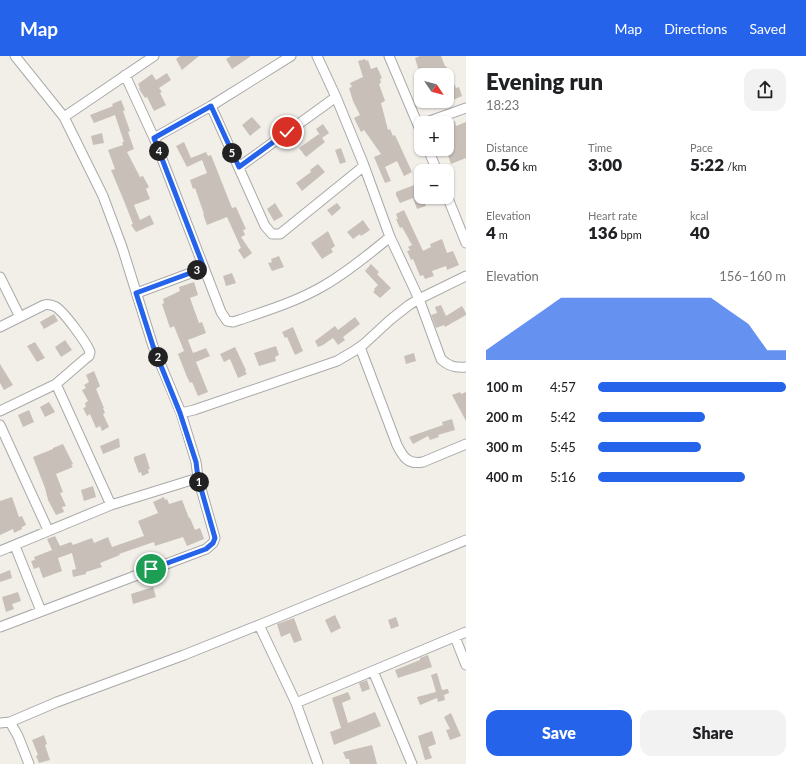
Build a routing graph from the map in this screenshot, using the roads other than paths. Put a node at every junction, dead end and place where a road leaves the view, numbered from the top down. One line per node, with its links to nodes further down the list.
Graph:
1 (15, 56): 12 (street)
2 (154, 56): 6 (street)
3 (291, 56): 8 (street)
4 (317, 56): 7 (street)
5 (389, 56): 10 (street)
6 (125, 75): 12 (street); 13 (street)
7 (336, 97): 14 (street); 15 (street)
8 (211, 106): 13 (street); 15 (street)
9 (466, 108): 11 (street)
10 (416, 116)
11 (446, 116)
12 (64, 118): 22 (street)
13 (154, 138): 19 (street)
14 (364, 166): 15 (street); 17 (street)
15 (239, 167)
16 (450, 204): 18 (street)
17 (390, 238): 19 (street); 23 (street)
18 (466, 243)
19 (204, 268): 22 (street)
20 (466, 276): 23 (street)
21 (0, 277): 24 (street)
22 (136, 293): 30 (street)
23 (419, 299): 26 (street); 27 (street)
24 (20, 317): 25 (street); 28 (street)
25 (0, 327)
26 (360, 347): 30 (street); 32 (street)
27 (466, 366)
28 (56, 384): 29 (street); 34 (street)
29 (0, 411)
30 (180, 413): 33 (street)
31 (0, 425): 35 (street)
32 (466, 444)
33 (198, 478): 34 (street); 39 (street)
34 (111, 505): 35 (street)
35 (48, 530): 37 (street)
36 (466, 540): 40 (street)
37 (14, 546): 38 (street); 39 (street)
38 (0, 551)
39 (41, 611): 41 (street)
40 (259, 625): 46 (street); 47 (street)
41 (0, 627)
42 (466, 632): 43 (street)
43 (455, 637): 44 (street); 45 (street)
44 (466, 665)
45 (373, 671): 46 (street); 51 (street)
46 (296, 703): 50 (street)
47 (10, 722): 48 (street); 49 (street)
48 (0, 723)
49 (30, 764)
50 (318, 764)
51 (412, 764)

